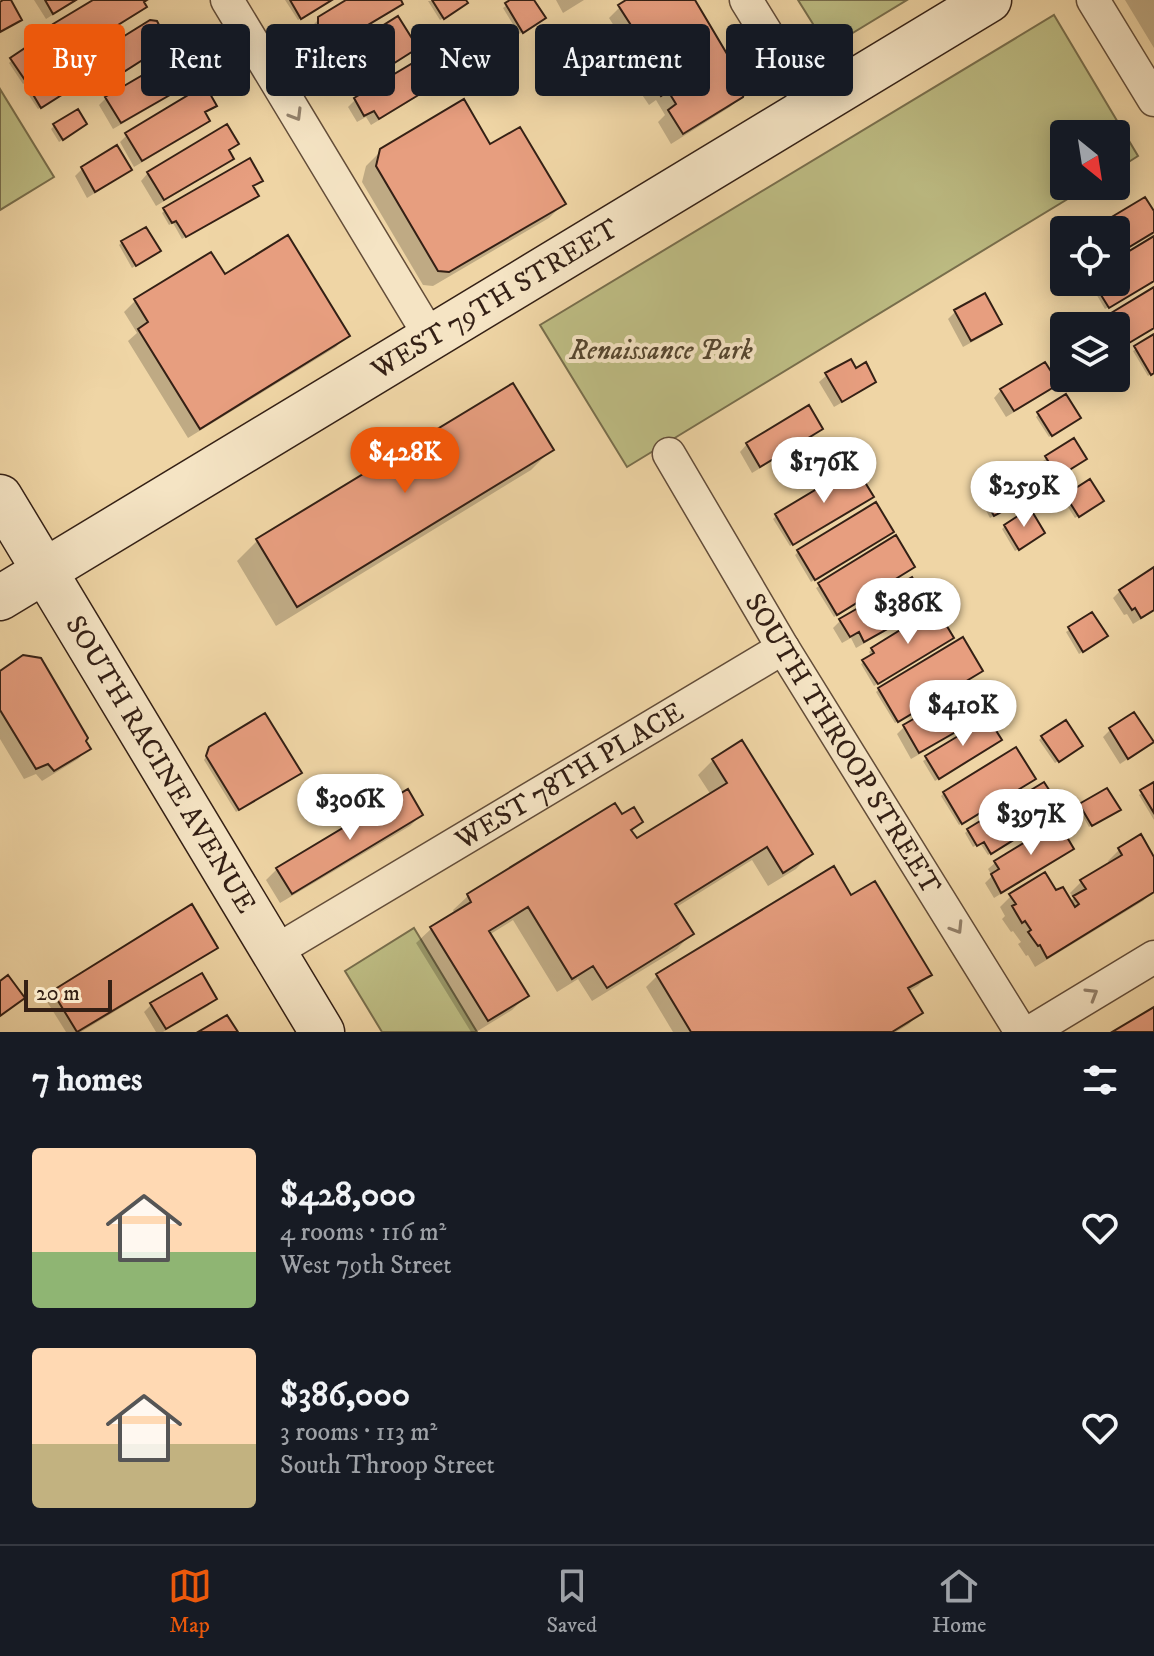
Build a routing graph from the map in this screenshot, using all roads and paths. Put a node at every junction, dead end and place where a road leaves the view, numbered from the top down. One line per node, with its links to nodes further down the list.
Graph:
1 (227, 0): 7 (street, one-way to 7)
2 (746, 0): 6 (street)
3 (989, 0): 6 (main road, WEST 79TH STREET)
4 (1093, 0): 5 (street)
5 (1154, 100)
6 (812, 107): 7 (main road, WEST 79TH STREET)
7 (431, 338): 10 (main road, WEST 79TH STREET)
8 (669, 454): 12 (street, SOUTH THROOP STREET)
9 (0, 497): 10 (main road, SOUTH RACINE AVENUE)
10 (45, 571): 11 (main road, WEST 79TH STREET); 13 (main road, SOUTH RACINE AVENUE)
11 (0, 598)
12 (783, 648): 13 (street, WEST 78TH PLACE); 16 (street, SOUTH THROOP STREET, one-way to 16)
13 (274, 952): 15 (main road, SOUTH RACINE AVENUE)
14 (1154, 957): 17 (street, one-way to 14)
15 (322, 1032)
16 (1021, 1032)
17 (1030, 1032)

